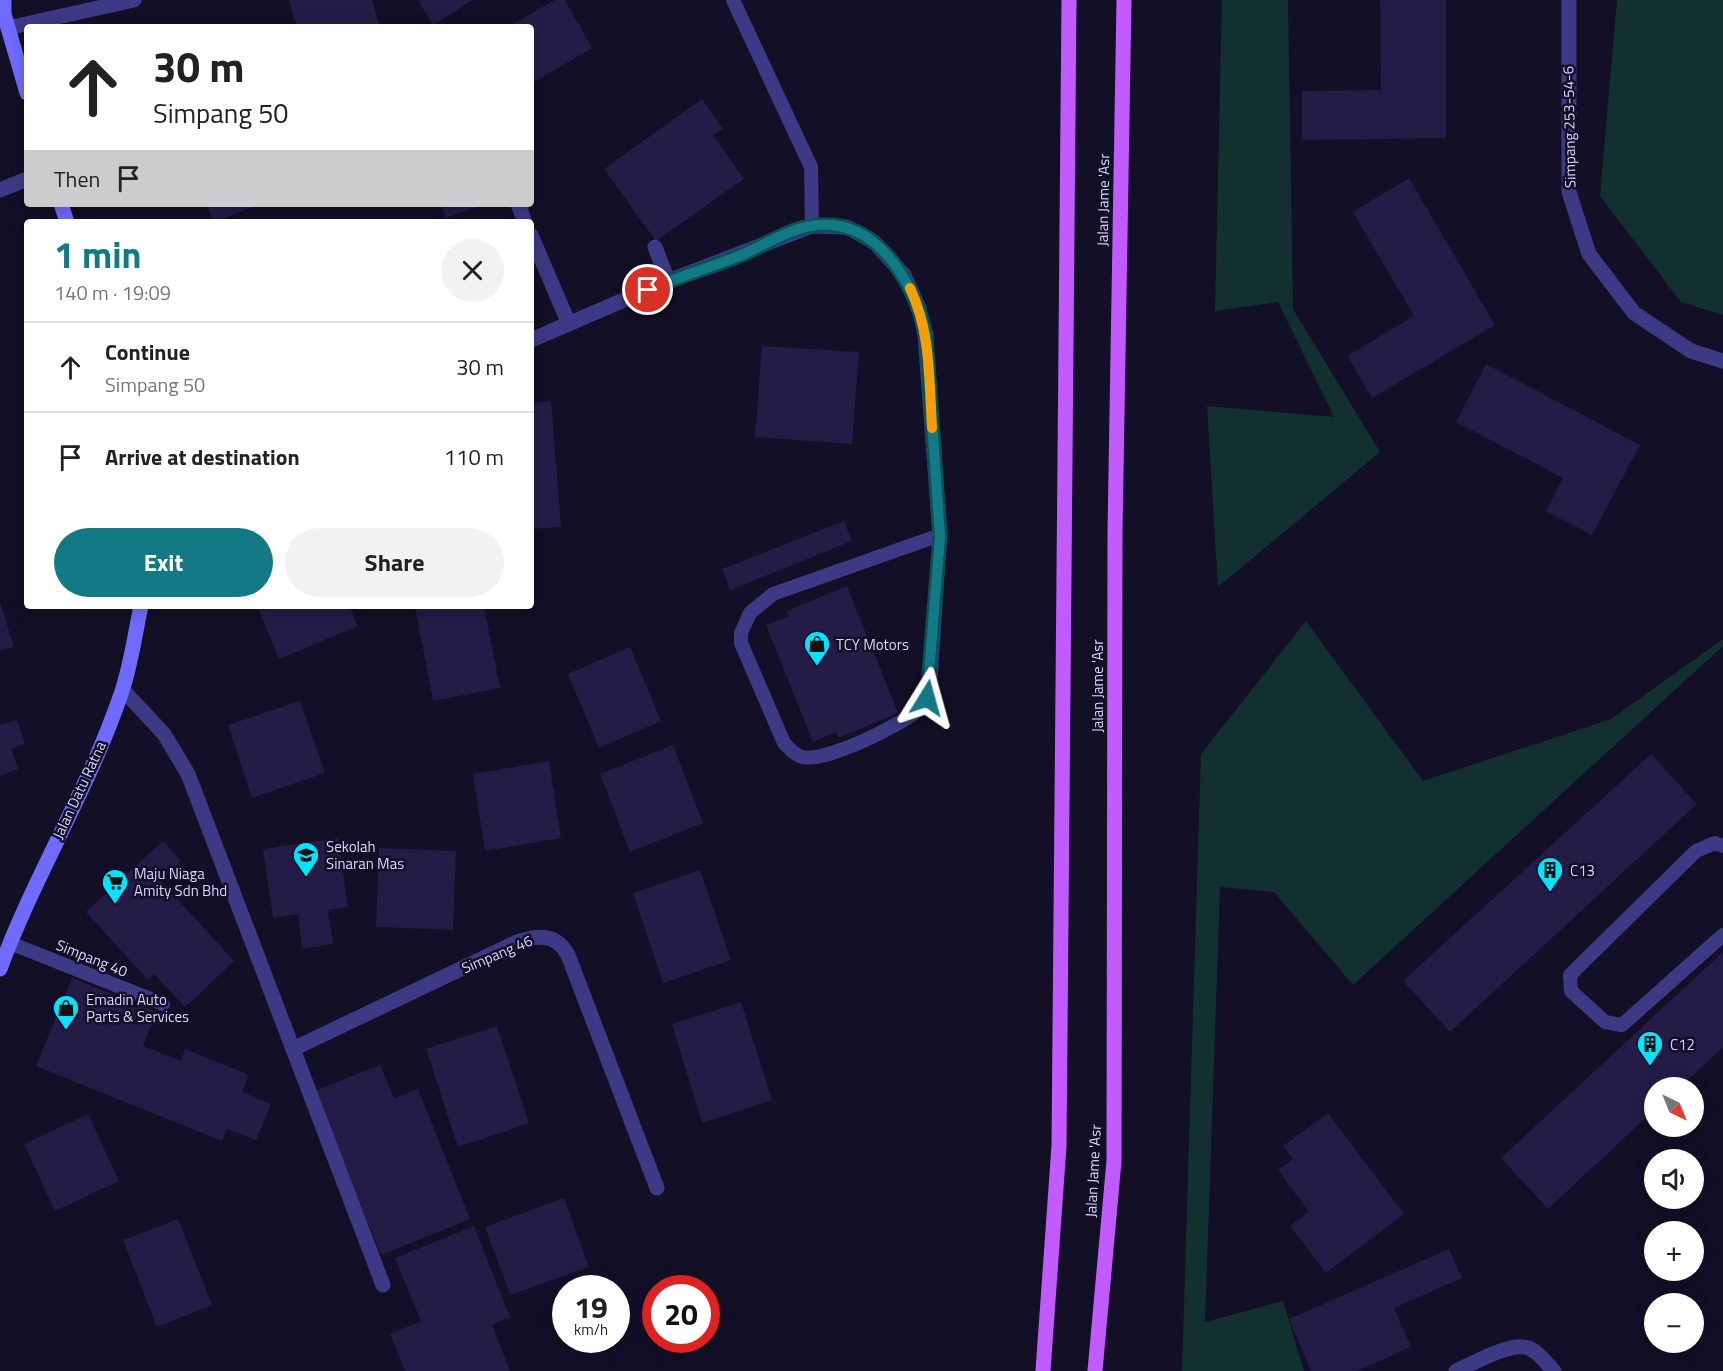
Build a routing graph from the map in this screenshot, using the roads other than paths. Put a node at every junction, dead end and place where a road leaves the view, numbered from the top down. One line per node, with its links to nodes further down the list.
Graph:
1 (134, 0): 6 (street)
2 (733, 0): 10 (lane)
3 (1069, 0): 28 (main road)
4 (1124, 0): 29 (main road, Jalan Jame 'Asr)
5 (1569, 0): 16 (street, Simpang 253-54-6)
6 (4, 12): 7 (main road)
7 (24, 82)
8 (24, 180): 9 (street)
9 (0, 190)
10 (812, 226): 13 (street); 17 (street)
11 (534, 242): 14 (street)
12 (655, 247): 13 (street)
13 (668, 281): 14 (street)
14 (569, 324): 15 (street)
15 (534, 339)
16 (1723, 361)
17 (940, 536): 17 (lane)
18 (140, 609): 19 (main road, Jalan Datu Ratna)
19 (123, 690): 22 (main road, Jalan Datu Ratna); 25 (street)
20 (1723, 846): 21 (lane)
21 (1723, 935)
22 (10, 943): 23 (main road, Jalan Datu Ratna); 24 (lane, Simpang 40)
23 (0, 969)
24 (163, 1004)
25 (293, 1049): 26 (street, Simpang 46); 27 (street)
26 (657, 1188)
27 (384, 1285)
28 (1043, 1371)
29 (1095, 1371)
30 (1456, 1371): 31 (street)
31 (1554, 1371)

